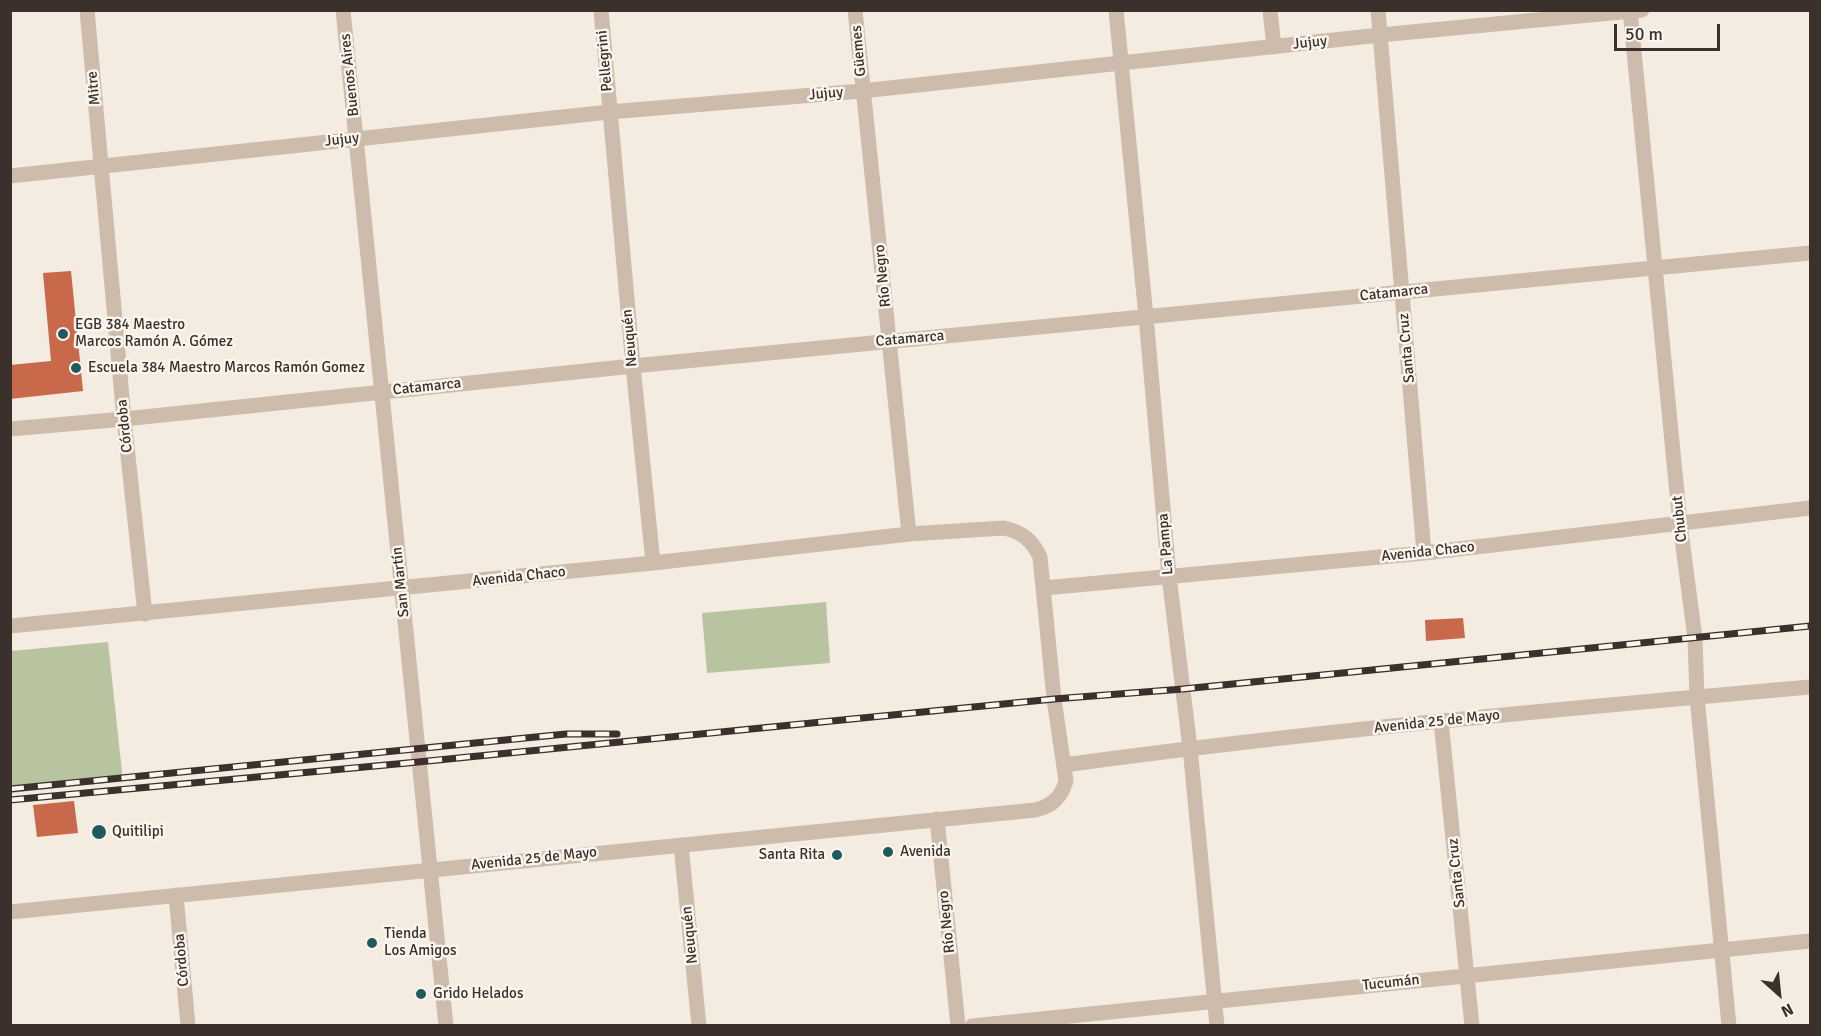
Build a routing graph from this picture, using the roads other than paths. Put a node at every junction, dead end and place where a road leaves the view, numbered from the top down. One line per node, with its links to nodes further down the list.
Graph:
1 (87, 10): 15 (street, Mitre)
2 (343, 10): 14 (street, Buenos Aires)
3 (601, 10): 13 (street, Pellegrini)
4 (855, 10): 12 (street, Güemes)
5 (1116, 10): 11 (street, La Pampa)
6 (1270, 10): 10 (street)
7 (1378, 10): 9 (street, Santa Cruz)
8 (1634, 11): 9 (street, Jujuy); 18 (street, Chubut)
9 (1380, 36): 10 (street, Jujuy); 19 (street, Santa Cruz)
10 (1274, 46): 11 (street, Jujuy)
11 (1121, 62): 12 (street, Jujuy); 20 (street, La Pampa)
12 (862, 91): 13 (street, Jujuy); 21 (street, Río Negro)
13 (609, 112): 14 (street, Jujuy); 22 (street, Neuquén)
14 (356, 139): 15 (street, Jujuy); 23 (street, San Martín)
15 (101, 166): 16 (street, Jujuy); 24 (street, Córdoba)
16 (10, 176)
17 (1810, 253): 18 (street, Catamarca)
18 (1655, 267): 19 (street, Catamarca); 27 (street, Chubut)
19 (1402, 292): 20 (street, Catamarca); 29 (street, Santa Cruz)
20 (1146, 317): 21 (street, Catamarca); 31 (street, La Pampa)
21 (890, 341): 22 (street, Catamarca); 28 (street, Río Negro)
22 (633, 366): 23 (street, Catamarca); 30 (street, Neuquén)
23 (381, 392): 24 (street, Catamarca); 33 (street, San Martín)
24 (124, 419): 25 (street, Catamarca); 34 (street, Córdoba)
25 (10, 429)
26 (1810, 508): 27 (street, Avenida Chaco)
27 (1680, 524): 29 (street, Avenida Chaco); 37 (street, Chubut)
28 (909, 534): 30 (street, Avenida Chaco); 32 (street, Avenida Chaco)
29 (1424, 554): 31 (street, Avenida Chaco)
30 (653, 563): 33 (street, Avenida Chaco)
31 (1169, 576): 32 (street, Avenida Chaco); 39 (street, La Pampa)
32 (1044, 588): 40 (street)
33 (402, 589): 34 (street, Avenida Chaco); 43 (street, San Martín)
34 (145, 614): 35 (street, Avenida Chaco)
35 (10, 626)
36 (1810, 687): 37 (street, Avenida 25 de Mayo)
37 (1697, 697): 38 (street, Avenida 25 de Mayo); 47 (street, Chubut)
38 (1441, 721): 39 (street, Avenida 25 de Mayo); 48 (street, Santa Cruz)
39 (1190, 748): 40 (street, Avenida 25 de Mayo); 49 (street, La Pampa)
40 (1064, 765): 41 (street, Avenida 25 de Mayo)
41 (937, 819): 42 (street, Avenida 25 de Mayo); 53 (street, Río Negro)
42 (681, 845): 43 (street, Avenida 25 de Mayo); 52 (street, Neuquén)
43 (431, 870): 44 (street, Avenida 25 de Mayo); 51 (street, San Martín)
44 (176, 895): 45 (street, Avenida 25 de Mayo); 50 (street, Córdoba)
45 (10, 912)
46 (1810, 941): 47 (street, Tucumán)
47 (1722, 950): 48 (street, Tucumán); 57 (street, Chubut)
48 (1467, 976): 49 (street, Tucumán); 56 (street, Santa Cruz)
49 (1214, 1001): 54 (street, Tucumán); 55 (street, La Pampa)
50 (188, 1026)
51 (446, 1026)
52 (699, 1026)
53 (958, 1026)
54 (972, 1026)
55 (1216, 1026)
56 (1472, 1026)
57 (1729, 1026)

